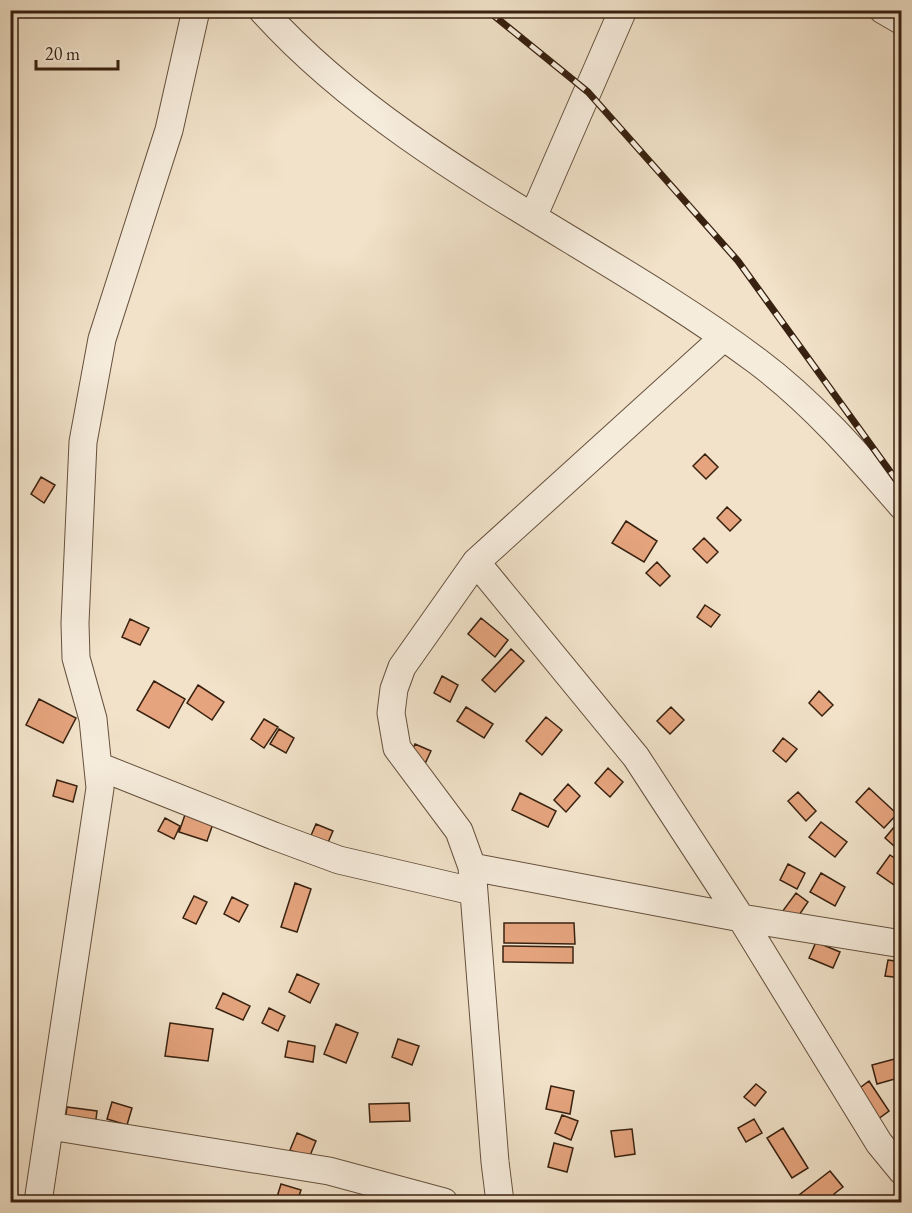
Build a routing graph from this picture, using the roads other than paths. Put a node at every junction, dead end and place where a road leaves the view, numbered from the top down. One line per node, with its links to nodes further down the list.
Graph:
1 (196, 10): 10 (street)
2 (262, 10): 6 (street)
3 (623, 10): 6 (street)
4 (883, 10): 5 (street)
5 (902, 21)
6 (533, 217): 7 (street)
7 (723, 338): 8 (street); 9 (street)
8 (902, 506)
9 (476, 562): 11 (street); 12 (street)
10 (98, 766): 11 (street); 14 (street)
11 (472, 879): 12 (street); 18 (street)
12 (741, 918): 13 (street); 15 (street)
13 (902, 944)
14 (50, 1126): 16 (street); 17 (street)
15 (902, 1171)
16 (38, 1203)
17 (444, 1203)
18 (500, 1203)

